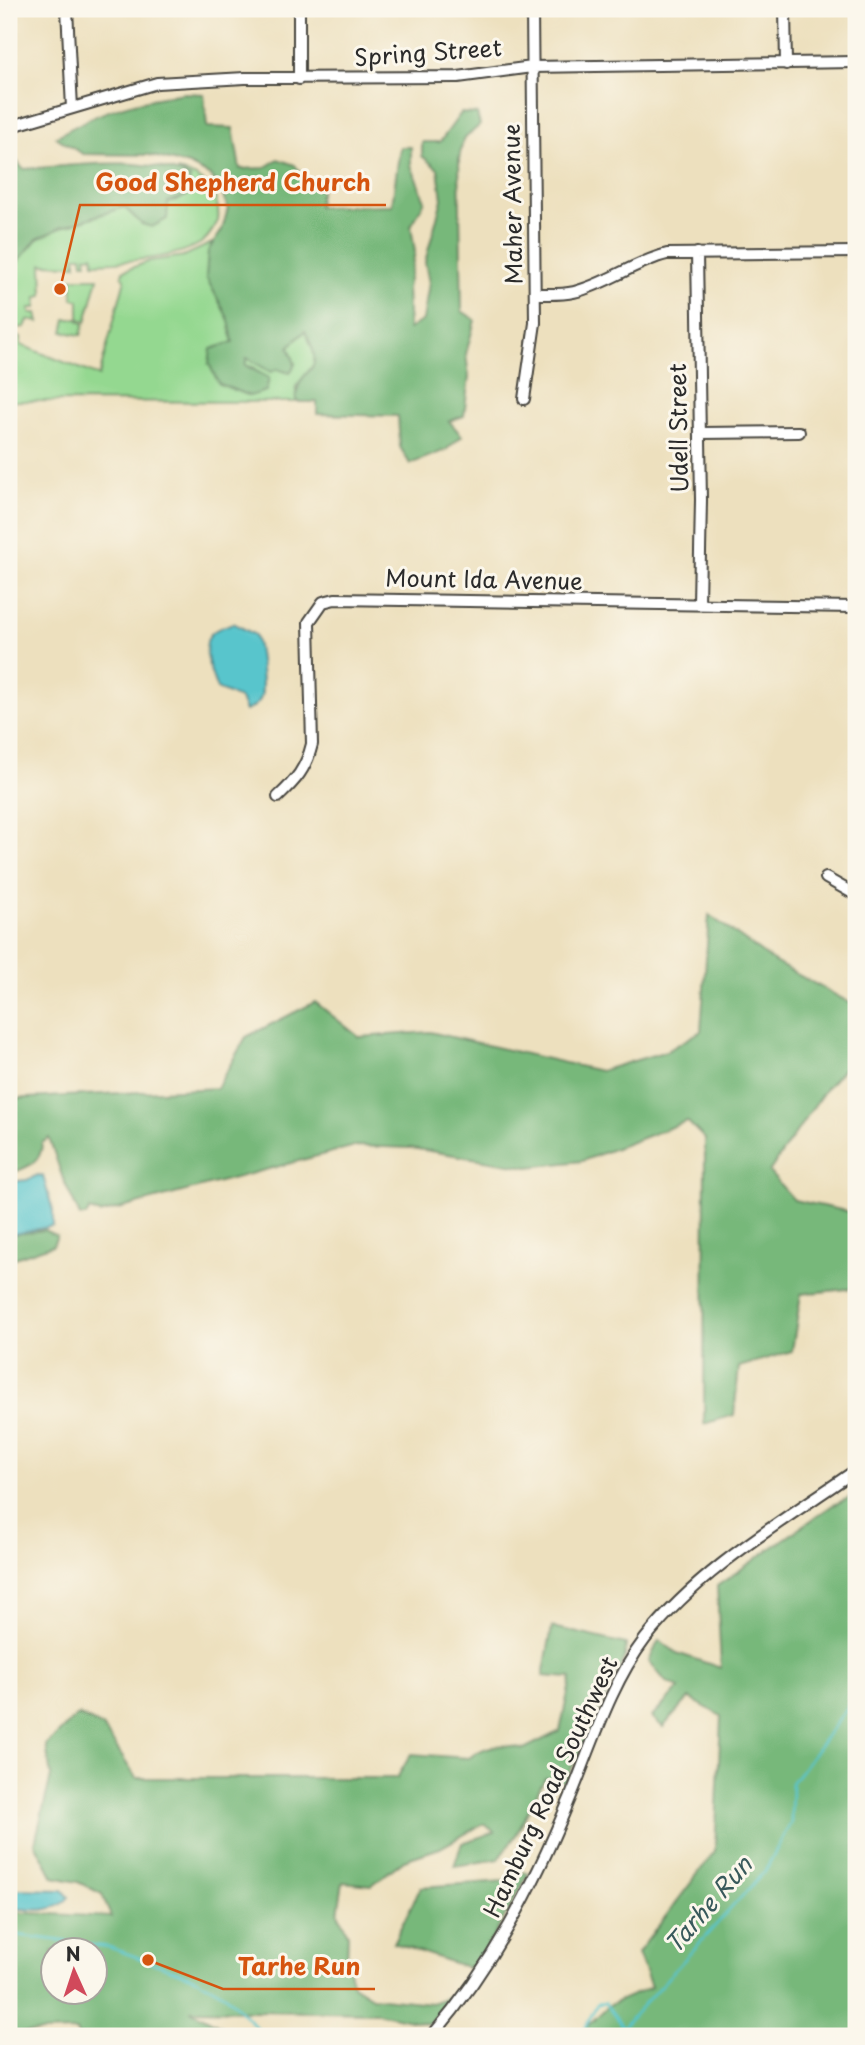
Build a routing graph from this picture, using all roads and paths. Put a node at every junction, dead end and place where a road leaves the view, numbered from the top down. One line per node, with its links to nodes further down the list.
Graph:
1 (67, 9): 9 (street)
2 (299, 9): 8 (street)
3 (532, 9): 7 (street, Maher Avenue)
4 (785, 9): 6 (street)
5 (856, 62): 6 (street, Spring Street)
6 (786, 64): 7 (street, Spring Street)
7 (532, 67): 8 (street, Spring Street); 13 (street, Maher Avenue)
8 (299, 79): 9 (street, Spring Street)
9 (72, 108): 10 (street, Spring Street)
10 (9, 127)
11 (856, 252): 12 (street)
12 (697, 253): 13 (street); 16 (street, Udell Street)
13 (535, 294): 14 (street, Maher Avenue)
14 (524, 399)
15 (799, 432): 16 (street)
16 (700, 433): 17 (street, Udell Street)
17 (699, 603): 18 (street, Mount Ida Avenue); 19 (street, Mount Ida Avenue)
18 (856, 607)
19 (278, 797)
20 (826, 878): 21 (street)
21 (856, 895)
22 (856, 1470): 23 (street, Hamburg Road Southwest)
23 (432, 2036)

